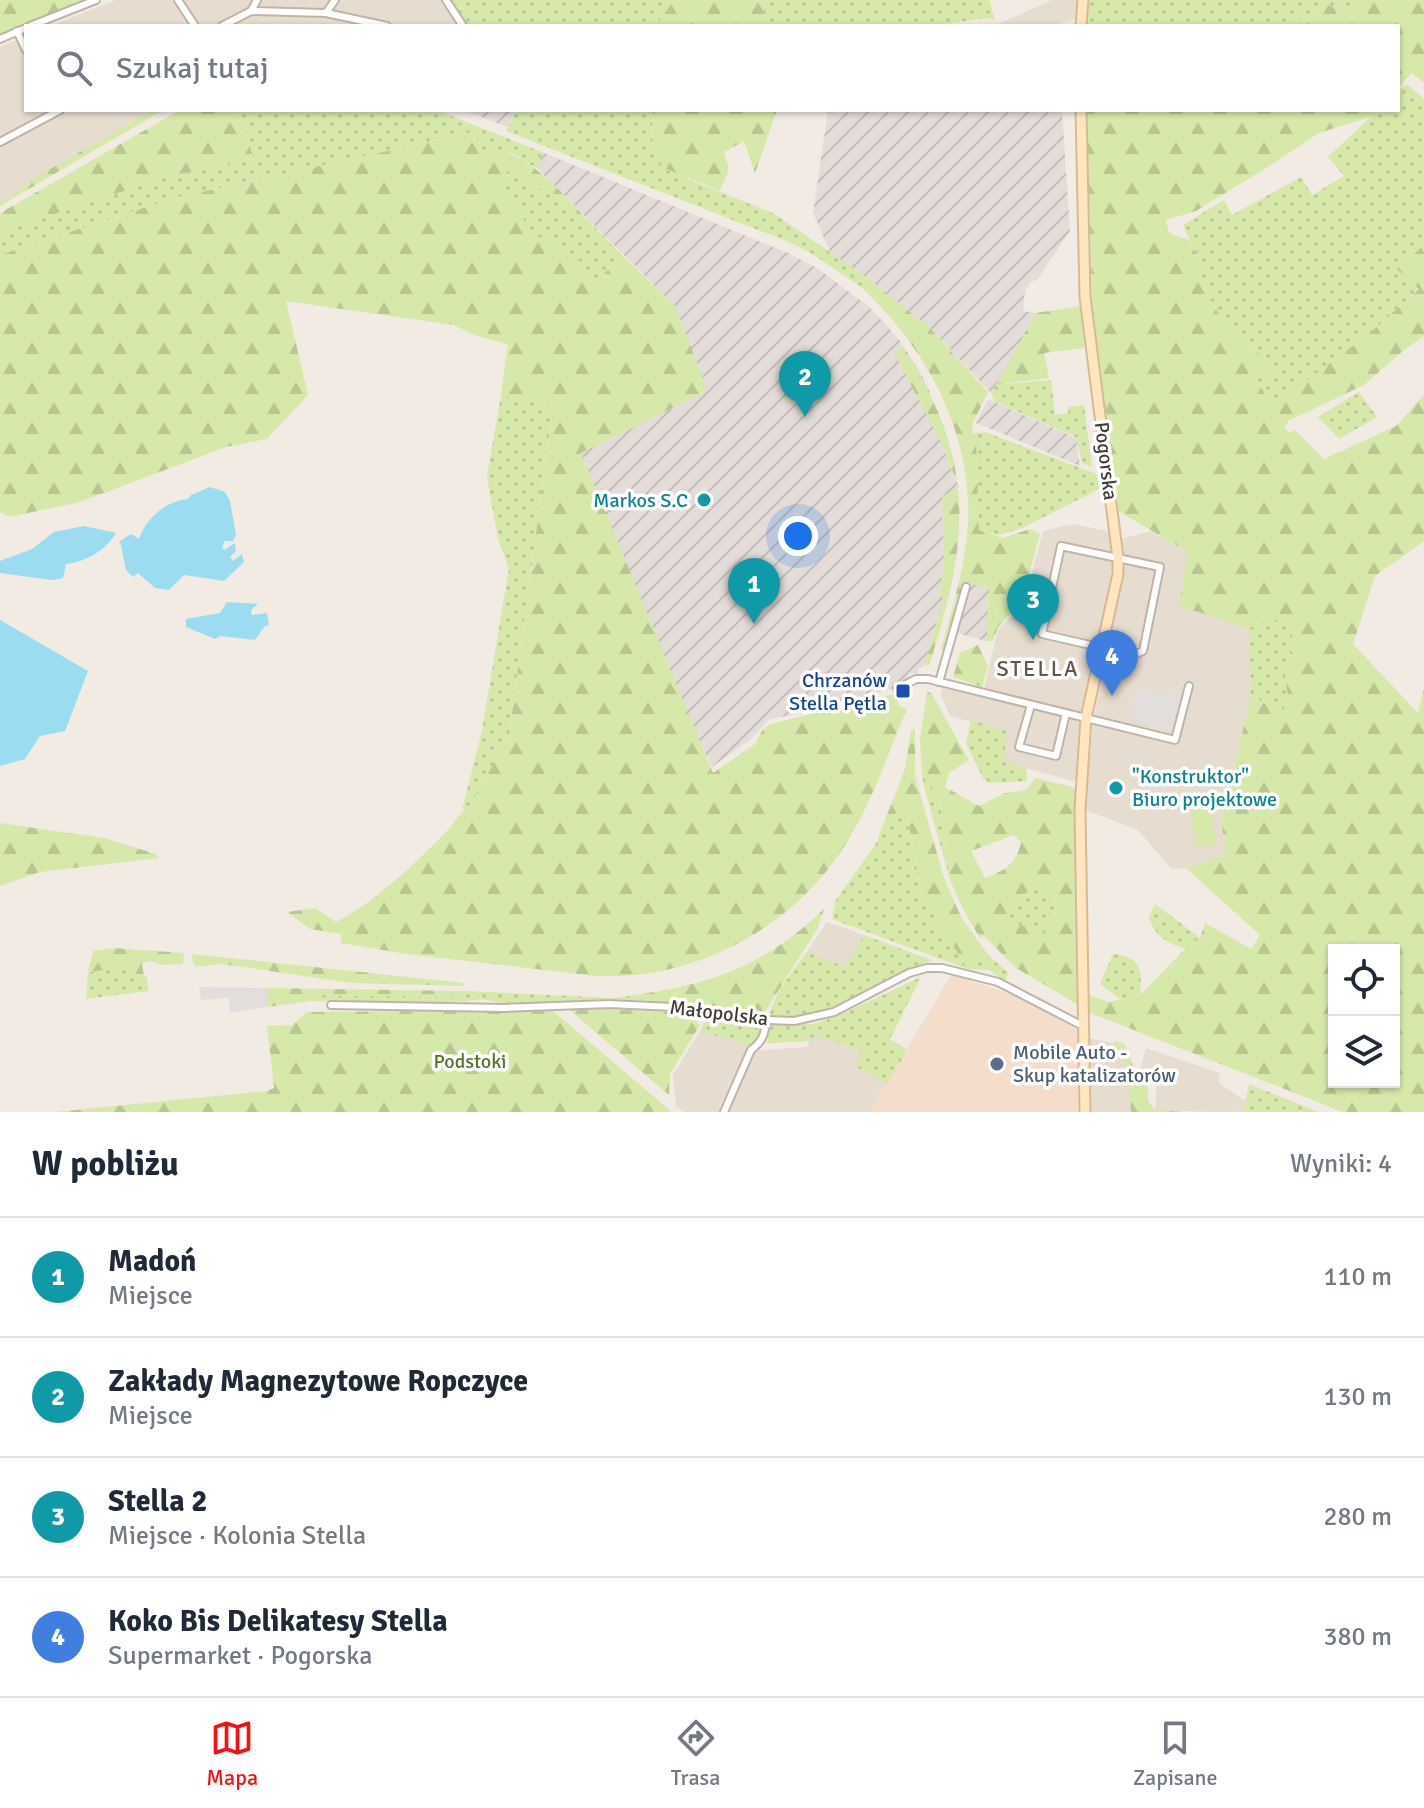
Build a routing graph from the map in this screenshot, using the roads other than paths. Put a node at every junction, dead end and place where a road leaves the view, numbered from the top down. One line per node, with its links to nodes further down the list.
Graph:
1 (96, 0): 9 (street)
2 (178, 0): 10 (street)
3 (257, 0): 7 (street)
4 (335, 0): 8 (street)
5 (446, 0): 13 (street)
6 (1083, 0): 14 (street)
7 (251, 11): 8 (street); 11 (street)
8 (326, 13): 12 (street)
9 (36, 24)
10 (194, 24)
11 (226, 24)
12 (378, 24)
13 (462, 24)
14 (1081, 24)
15 (24, 28): 16 (street)
16 (17, 31): 17 (street); 18 (street)
17 (0, 39)
18 (24, 46)
19 (55, 112): 21 (street)
20 (1081, 112): 22 (street, Pogorska)
21 (0, 142)
22 (1118, 558): 24 (street, Pogorska); 24 (street); 24 (street)
23 (966, 587): 25 (street)
24 (1102, 647): 30 (street, Pogorska)
25 (939, 682): 27 (street); 28 (street)
26 (1189, 686): 30 (street)
27 (897, 689)
28 (1031, 705): 29 (street); 29 (street)
29 (1066, 713): 30 (street)
30 (1086, 718): 33 (street, Pogorska)
31 (331, 1005): 32 (street, Małopolska)
32 (767, 1020): 33 (street, Małopolska); 34 (street)
33 (1084, 1024): 35 (street, Pogorska)
34 (724, 1112)
35 (1085, 1112)

